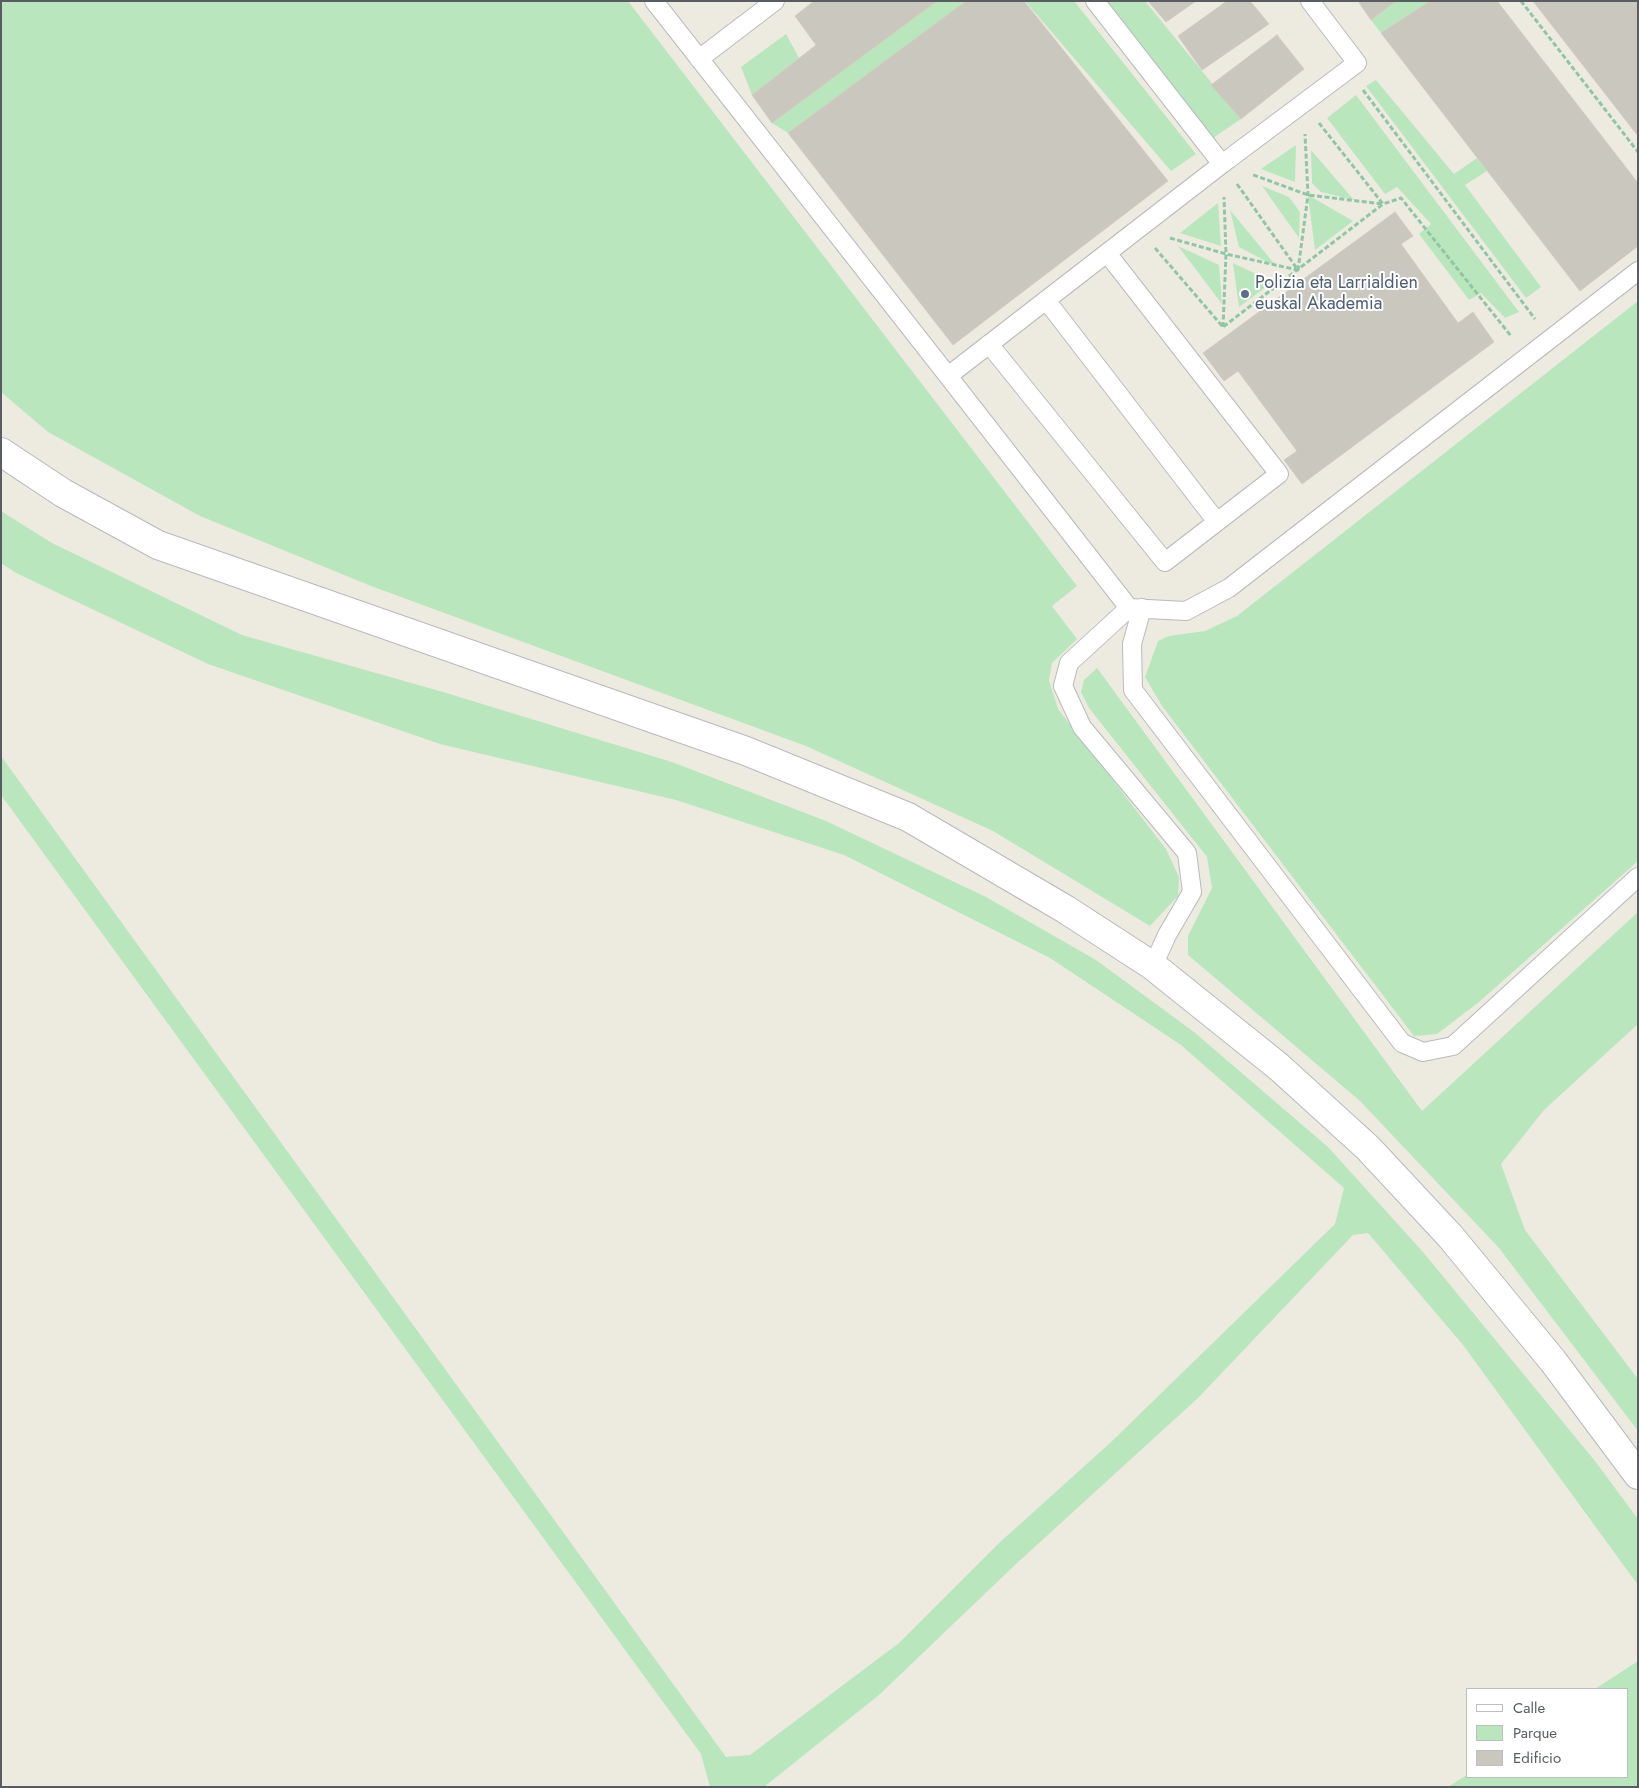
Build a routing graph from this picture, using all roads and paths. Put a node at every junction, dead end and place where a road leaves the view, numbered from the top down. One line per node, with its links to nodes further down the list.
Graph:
1 (654, 1): 6 (lane)
2 (775, 1): 6 (lane)
3 (1095, 1): 10 (lane)
4 (1310, 1): 7 (lane)
5 (1521, 1): 9 (path)
6 (699, 59): 23 (lane)
7 (1348, 70): 8 (lane); 20 (path)
8 (1304, 103): 10 (lane); 11 (path); 12 (path)
9 (1638, 152)
10 (1222, 164): 11 (path); 13 (lane); 15 (path); 16 (path)
11 (1308, 195): 12 (path); 16 (path)
12 (1383, 204): 16 (path); 22 (path)
13 (1138, 228): 14 (lane); 15 (path); 19 (path)
14 (1107, 253): 18 (lane); 25 (lane)
15 (1226, 254): 16 (path); 19 (path)
16 (1298, 270): 19 (path)
17 (1638, 271): 20 (lane)
18 (1046, 300): 21 (lane); 25 (lane)
19 (1223, 327)
20 (1550, 340): 22 (lane)
21 (989, 344): 23 (lane); 25 (lane)
22 (1527, 356): 26 (lane)
23 (948, 376): 26 (lane)
24 (1, 452): 28 (main road)
25 (1217, 522)
26 (1135, 608): 27 (lane); 28 (lane)
27 (1638, 877)
28 (1153, 966): 29 (main road)
29 (1638, 1475)

